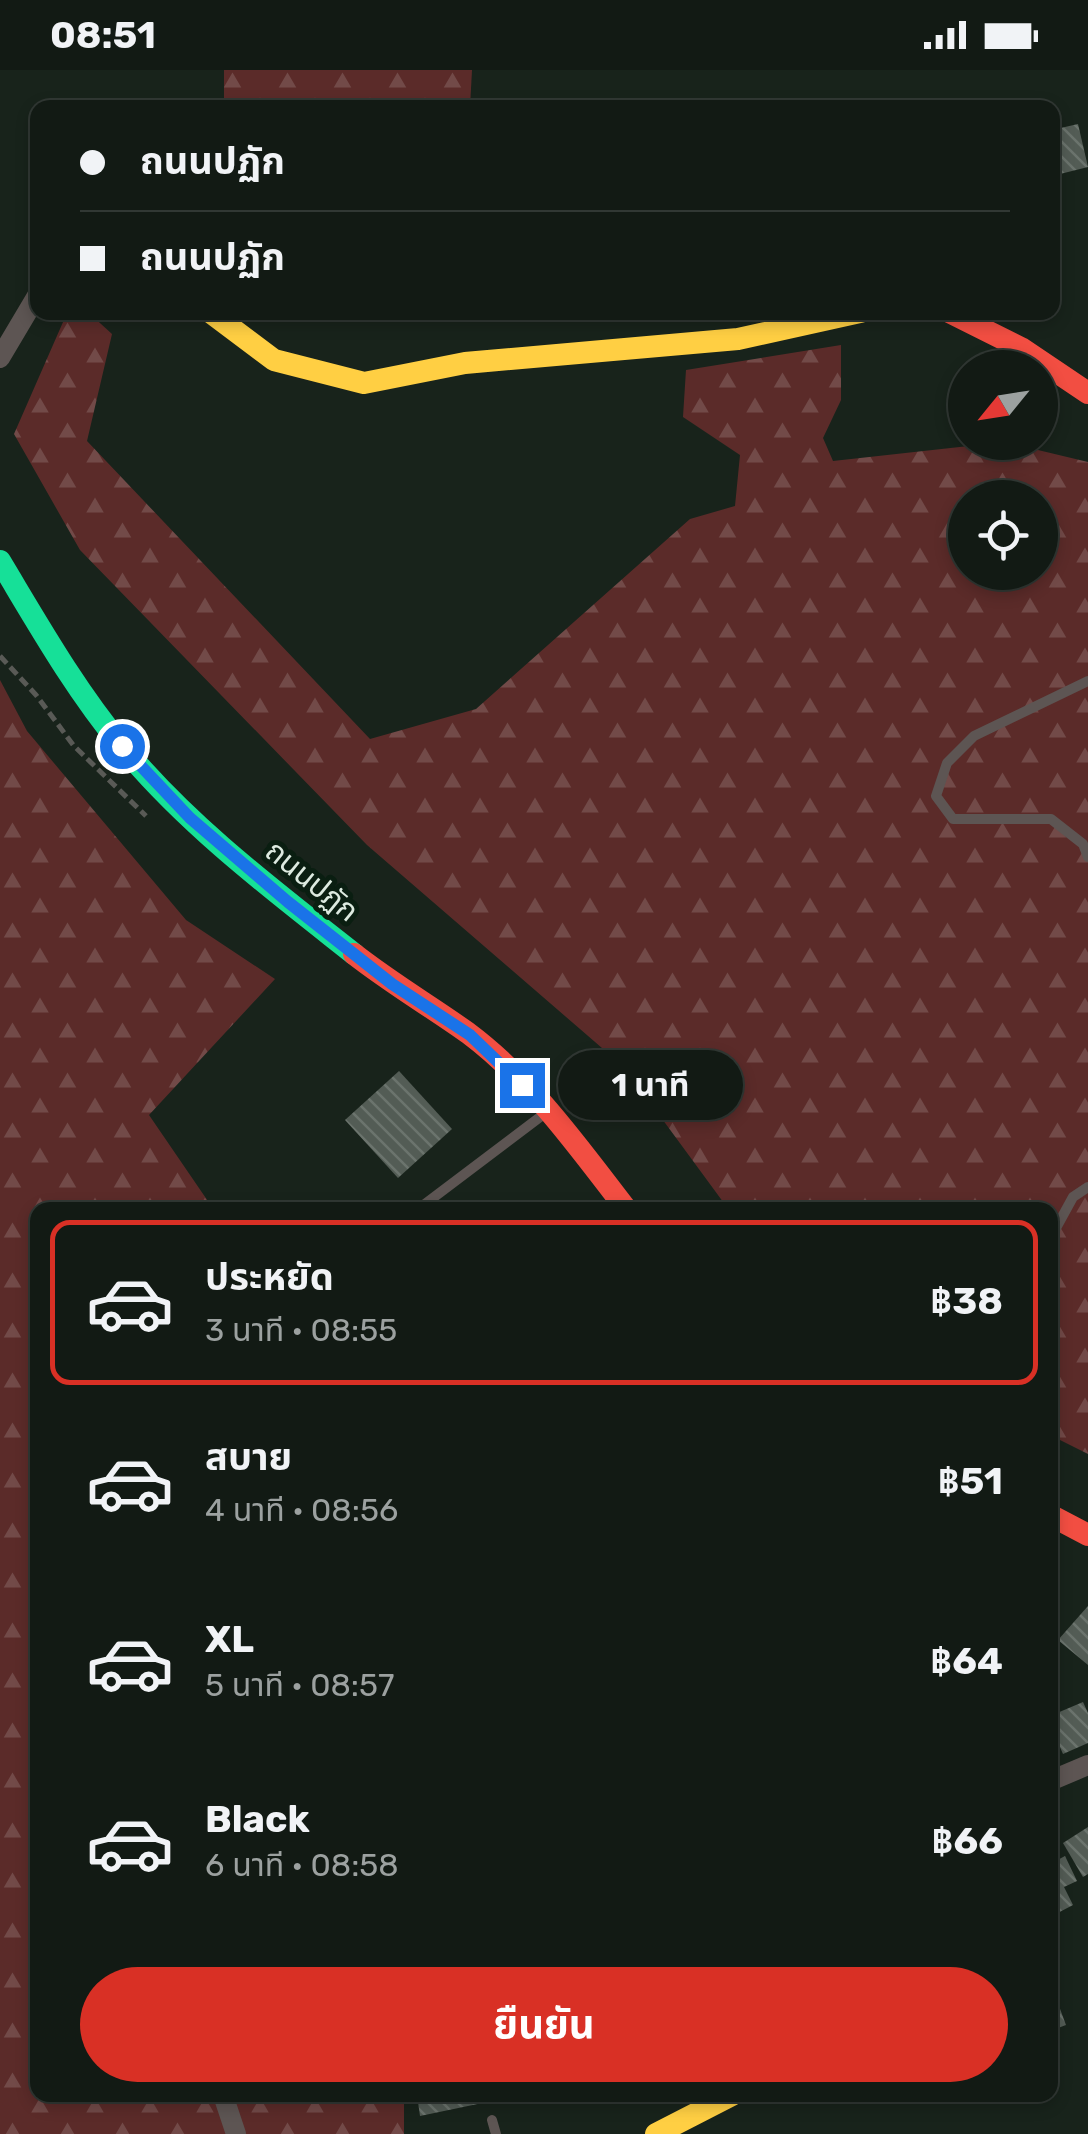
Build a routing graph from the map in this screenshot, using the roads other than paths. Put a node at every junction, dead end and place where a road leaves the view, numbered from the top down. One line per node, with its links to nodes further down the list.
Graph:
1 (30, 307): 5 (street)
2 (221, 320): 3 (main road)
3 (824, 320)
4 (965, 320): 6 (main road)
5 (0, 358)
6 (1088, 392)
7 (0, 561): 10 (main road, ถนนปฏัก)
8 (1088, 681): 9 (lane)
9 (1088, 857)
10 (548, 1110): 12 (lane); 13 (main road, ถนนปฏัก)
11 (1088, 1187): 14 (lane)
12 (428, 1202)
13 (622, 1202)
14 (1058, 1224)
15 (1058, 1519): 16 (main road)
16 (1088, 1535)
17 (1088, 1765): 18 (street)
18 (1058, 1778)
19 (226, 2102): 22 (street)
20 (720, 2102): 24 (main road)
21 (492, 2120): 23 (lane)
22 (236, 2134)
23 (496, 2134)
24 (656, 2134)

